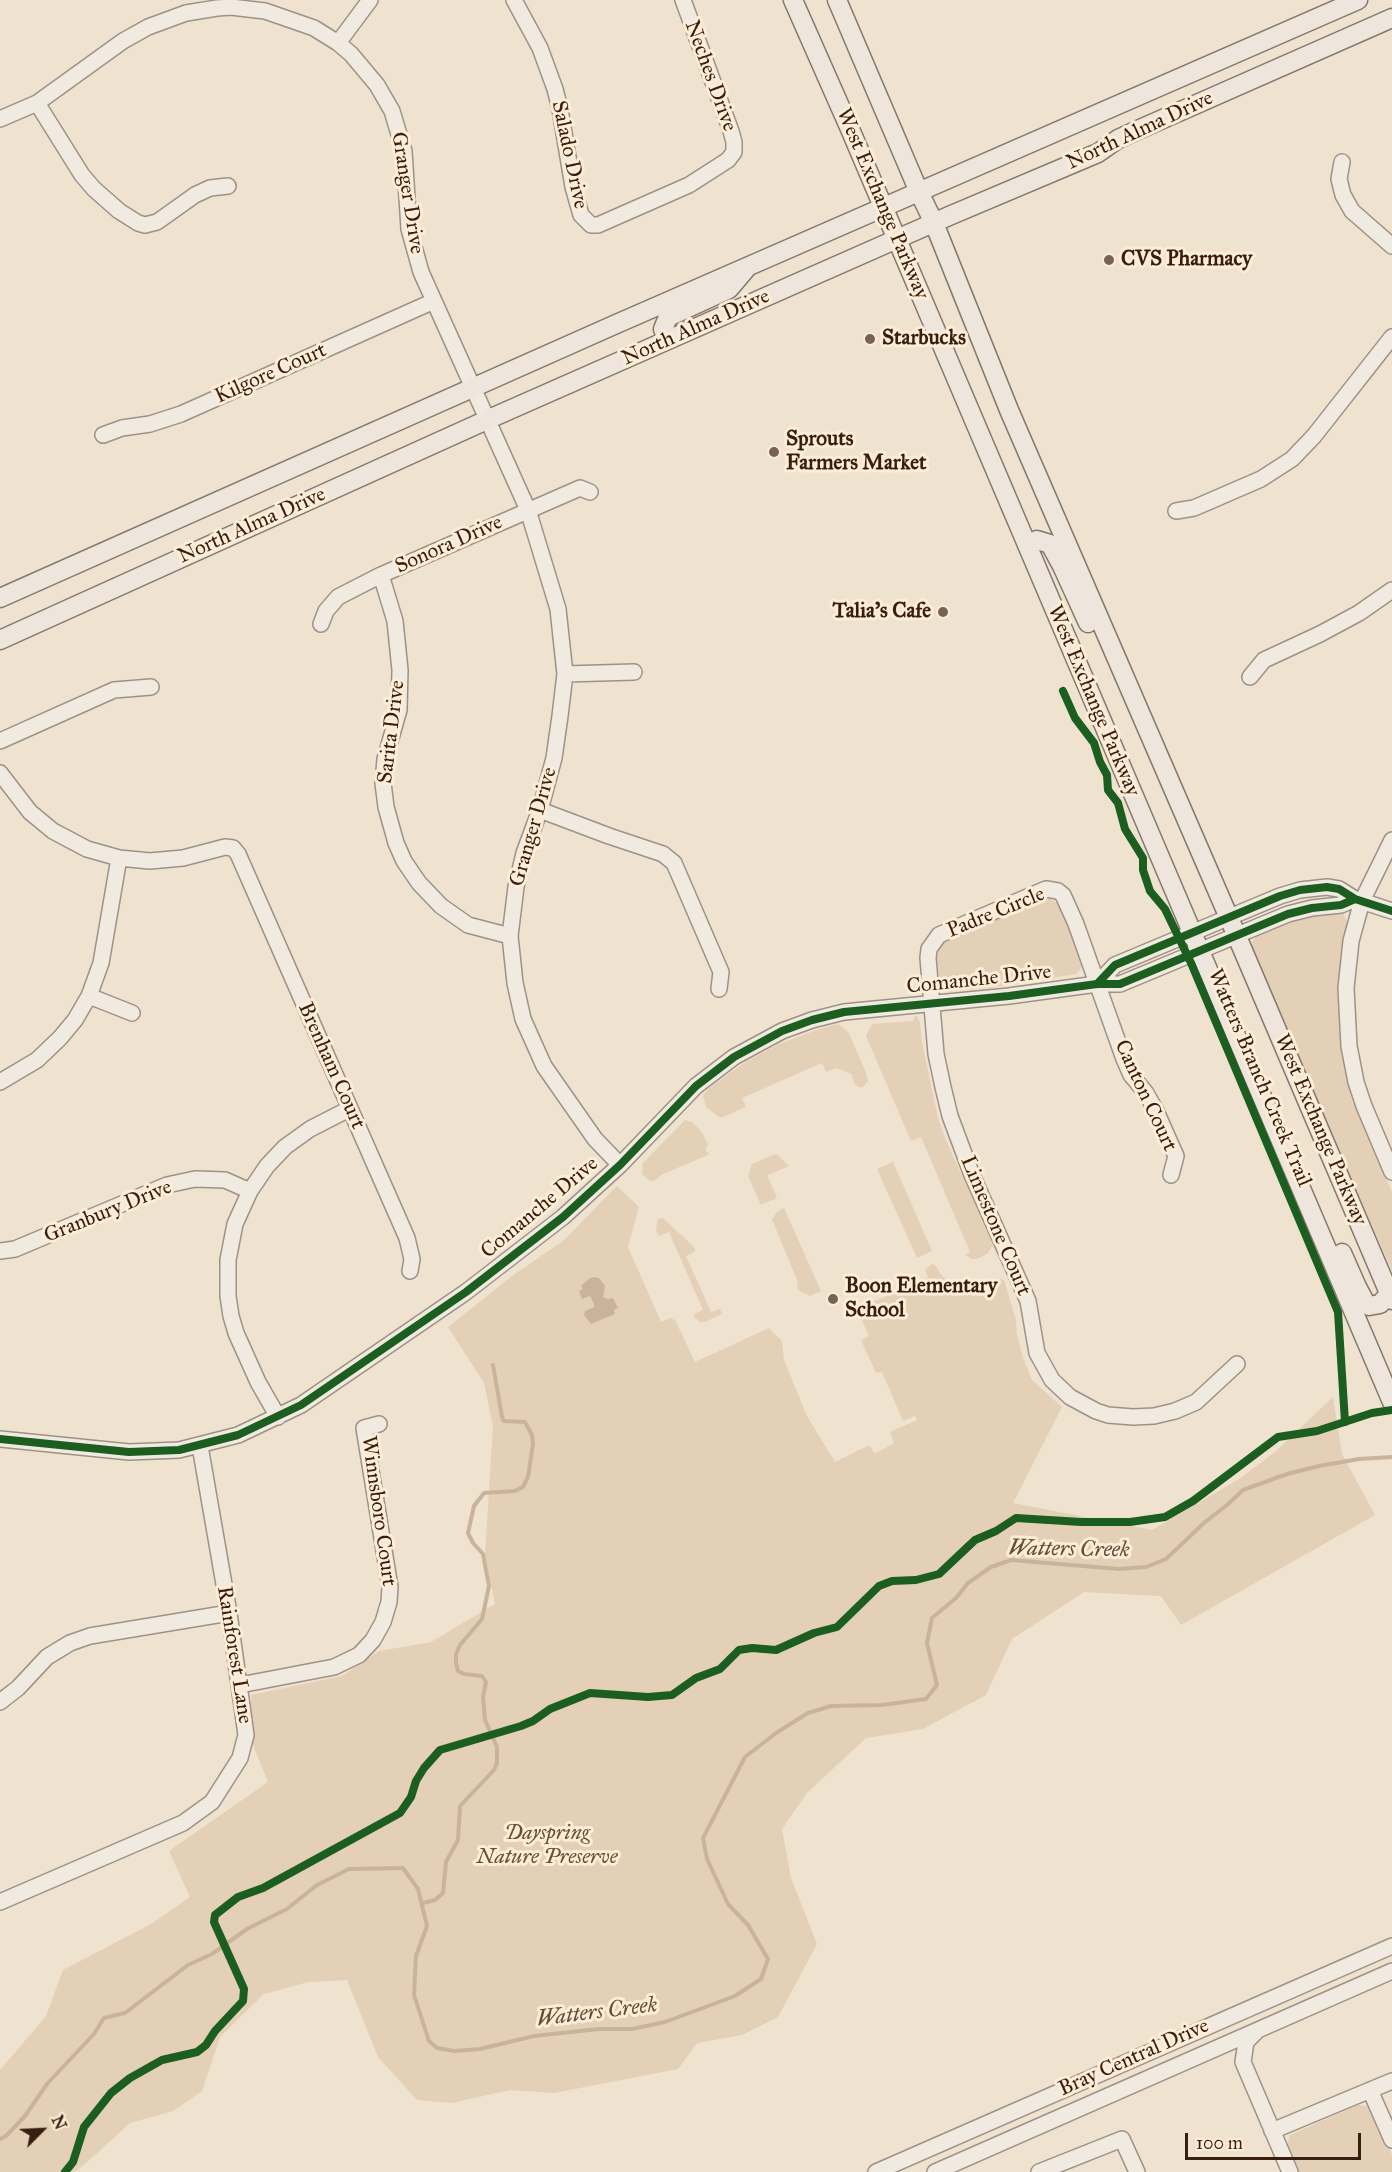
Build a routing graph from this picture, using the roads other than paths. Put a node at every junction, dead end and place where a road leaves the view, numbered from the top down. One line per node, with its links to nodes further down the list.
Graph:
1 (370, 0): 8 (street)
2 (514, 0): 13 (street, Salado Drive)
3 (683, 0): 13 (street, Neches Drive)
4 (793, 0): 17 (main road, West Exchange Parkway)
5 (837, 0): 16 (main road, West Exchange Parkway)
6 (1358, 0): 9 (main road, North Alma Drive)
7 (1392, 18): 11 (main road, North Alma Drive)
8 (338, 43): 10 (street, Granger Drive); 22 (street, Granger Drive)
9 (1183, 77): 11 (main road); 16 (main road, North Alma Drive)
10 (37, 103): 12 (street, Granger Drive); 15 (street)
11 (1196, 105): 18 (main road, North Alma Drive)
12 (0, 118)
13 (734, 152)
14 (1342, 162): 20 (street)
15 (228, 186)
16 (919, 192): 17 (main road, North Alma Drive); 18 (main road, West Exchange Parkway)
17 (883, 207): 19 (main road, West Exchange Parkway); 21 (main road, North Alma Drive)
18 (934, 223): 19 (main road, North Alma Drive); 41 (main road, West Exchange Parkway)
19 (897, 239): 24 (main road, North Alma Drive); 31 (main road, West Exchange Parkway)
20 (1392, 246)
21 (749, 266): 24 (main road); 25 (main road, North Alma Drive)
22 (434, 301): 25 (street, Granger Drive); 27 (street, Kilgore Court)
23 (1392, 337): 30 (street)
24 (667, 340): 26 (main road, North Alma Drive)
25 (473, 387): 26 (street, Granger Drive); 34 (main road, North Alma Drive)
26 (489, 419): 29 (street, Granger Drive); 36 (main road, North Alma Drive)
27 (103, 435)
28 (590, 492): 29 (street, Sonora Drive)
29 (528, 510): 32 (street, Sonora Drive); 38 (street, Granger Drive)
30 (1176, 511)
31 (1027, 545): 41 (main road); 50 (main road, West Exchange Parkway)
32 (381, 575): 35 (street, Sonora Drive); 52 (street, Sarita Drive)
33 (1392, 590): 39 (street)
34 (0, 598)
35 (321, 624)
36 (0, 640)
37 (633, 672): 38 (street)
38 (565, 674): 44 (street, Granger Drive)
39 (1250, 677)
40 (151, 687): 42 (street)
41 (1146, 726): 49 (main road, West Exchange Parkway)
42 (0, 741)
43 (0, 773): 46 (street)
44 (540, 810): 52 (street, Granger Drive); 55 (street)
45 (1392, 840): 47 (street)
46 (119, 858): 56 (street); 60 (street, Brenham Court)
47 (1358, 900): 48 (street); 49 (street); 51 (street, Comanche Drive); 63 (street)
48 (1392, 911)
49 (1229, 917): 50 (street); 51 (main road, West Exchange Parkway)
50 (1191, 932): 53 (main road, West Exchange Parkway); 54 (street)
51 (1236, 934): 53 (street, Comanche Drive); 68 (main road, West Exchange Parkway)
52 (510, 936): 62 (street, Granger Drive)
53 (1199, 950): 54 (street, Comanche Drive); 61 (main road, West Exchange Parkway)
54 (1098, 984): 57 (street, Comanche Drive); 57 (street, Padre Circle); 64 (street, Canton Court)
55 (719, 989)
56 (89, 996): 58 (street); 59 (street)
57 (932, 1002): 62 (street, Comanche Drive); 69 (street, Limestone Court)
58 (132, 1013)
59 (0, 1082)
60 (349, 1109): 65 (street); 67 (street, Brenham Court)
61 (1284, 1148): 68 (main road); 70 (main road, West Exchange Parkway)
62 (620, 1165): 71 (street, Comanche Drive)
63 (1392, 1172)
64 (1171, 1175)
65 (250, 1191): 66 (street, Granbury Drive); 71 (street)
66 (0, 1251)
67 (410, 1271)
68 (1391, 1297)
69 (1237, 1364)
70 (1392, 1402)
71 (278, 1417): 74 (street, Comanche Drive)
72 (379, 1424): 76 (street, Winnsboro Court)
73 (0, 1439): 74 (street, Comanche Drive)
74 (200, 1446): 75 (street, Rainforest Lane)
75 (229, 1613): 76 (street, Rainforest Lane); 77 (street)
76 (240, 1685): 78 (street, Rainforest Lane)
77 (0, 1702)
78 (0, 1902)
79 (1392, 1946): 88 (street, Bray Central Drive)
80 (1392, 1971): 81 (street, Bray Central Drive)
81 (1261, 2029): 82 (street, Bray Central Drive); 83 (street)
82 (1201, 2055): 83 (street); 89 (street, Bray Central Drive)
83 (1245, 2069): 86 (street)
84 (1392, 2081): 85 (street)
85 (1370, 2090): 86 (street); 87 (street)
86 (1272, 2131): 92 (street)
87 (1392, 2140)
88 (876, 2172)
89 (935, 2172)
90 (1039, 2172): 91 (street)
91 (1137, 2172)
92 (1290, 2172)

